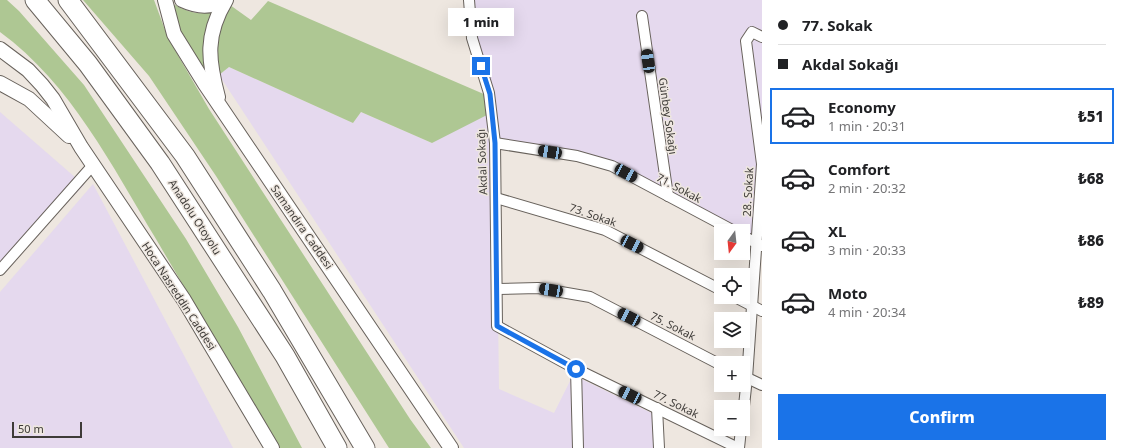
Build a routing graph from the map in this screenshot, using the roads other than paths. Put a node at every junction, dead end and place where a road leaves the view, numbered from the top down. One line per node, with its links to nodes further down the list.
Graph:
1 (35, 0): 37 (highway, Anadolu Otoyolu)
2 (68, 0): 38 (highway)
3 (165, 0): 12 (main road, Samandıra Caddesi)
4 (182, 0): 5 (main road)
5 (222, 0)
6 (226, 0): 12 (main road)
7 (469, 0): 13 (street, Akdal Sokağı)
8 (642, 16): 17 (street, Günbey Sokağı)
9 (762, 37): 16 (street, 28. Sokak)
10 (0, 49): 14 (main road)
11 (0, 83): 14 (main road)
12 (222, 111): 39 (main road, Samandıra Caddesi)
13 (495, 143): 17 (street, 71. Sokak); 18 (street, Akdal Sokağı)
14 (81, 147): 15 (main road, Hoca Nasreddin Caddesi)
15 (92, 165): 22 (street); 36 (main road, Hoca Nasreddin Caddesi)
16 (762, 165): 21 (street, 28. Sokak)
17 (668, 196): 19 (street, 71. Sokak)
18 (496, 198): 23 (street, 73. Sokak); 24 (street, Akdal Sokağı)
19 (721, 224)
20 (750, 240): 21 (street)
21 (760, 245): 26 (street, 28. Sokak)
22 (0, 270)
23 (714, 286)
24 (498, 289): 28 (street, Akdal Sokağı); 30 (street, 75. Sokak)
25 (748, 304): 26 (street)
26 (752, 306): 27 (street); 29 (street, 28. Sokak)
27 (762, 311)
28 (497, 326): 31 (street, 77. Sokak)
29 (747, 356)
30 (714, 361)
31 (576, 369): 34 (street, 77. Sokak); 40 (street)
32 (750, 379): 33 (street)
33 (762, 385)
34 (657, 408): 41 (street); 42 (street, 77. Sokak)
35 (740, 436): 42 (street)
36 (272, 448)
37 (337, 448)
38 (364, 448)
39 (451, 448)
40 (578, 448)
41 (659, 448)
42 (739, 448)

